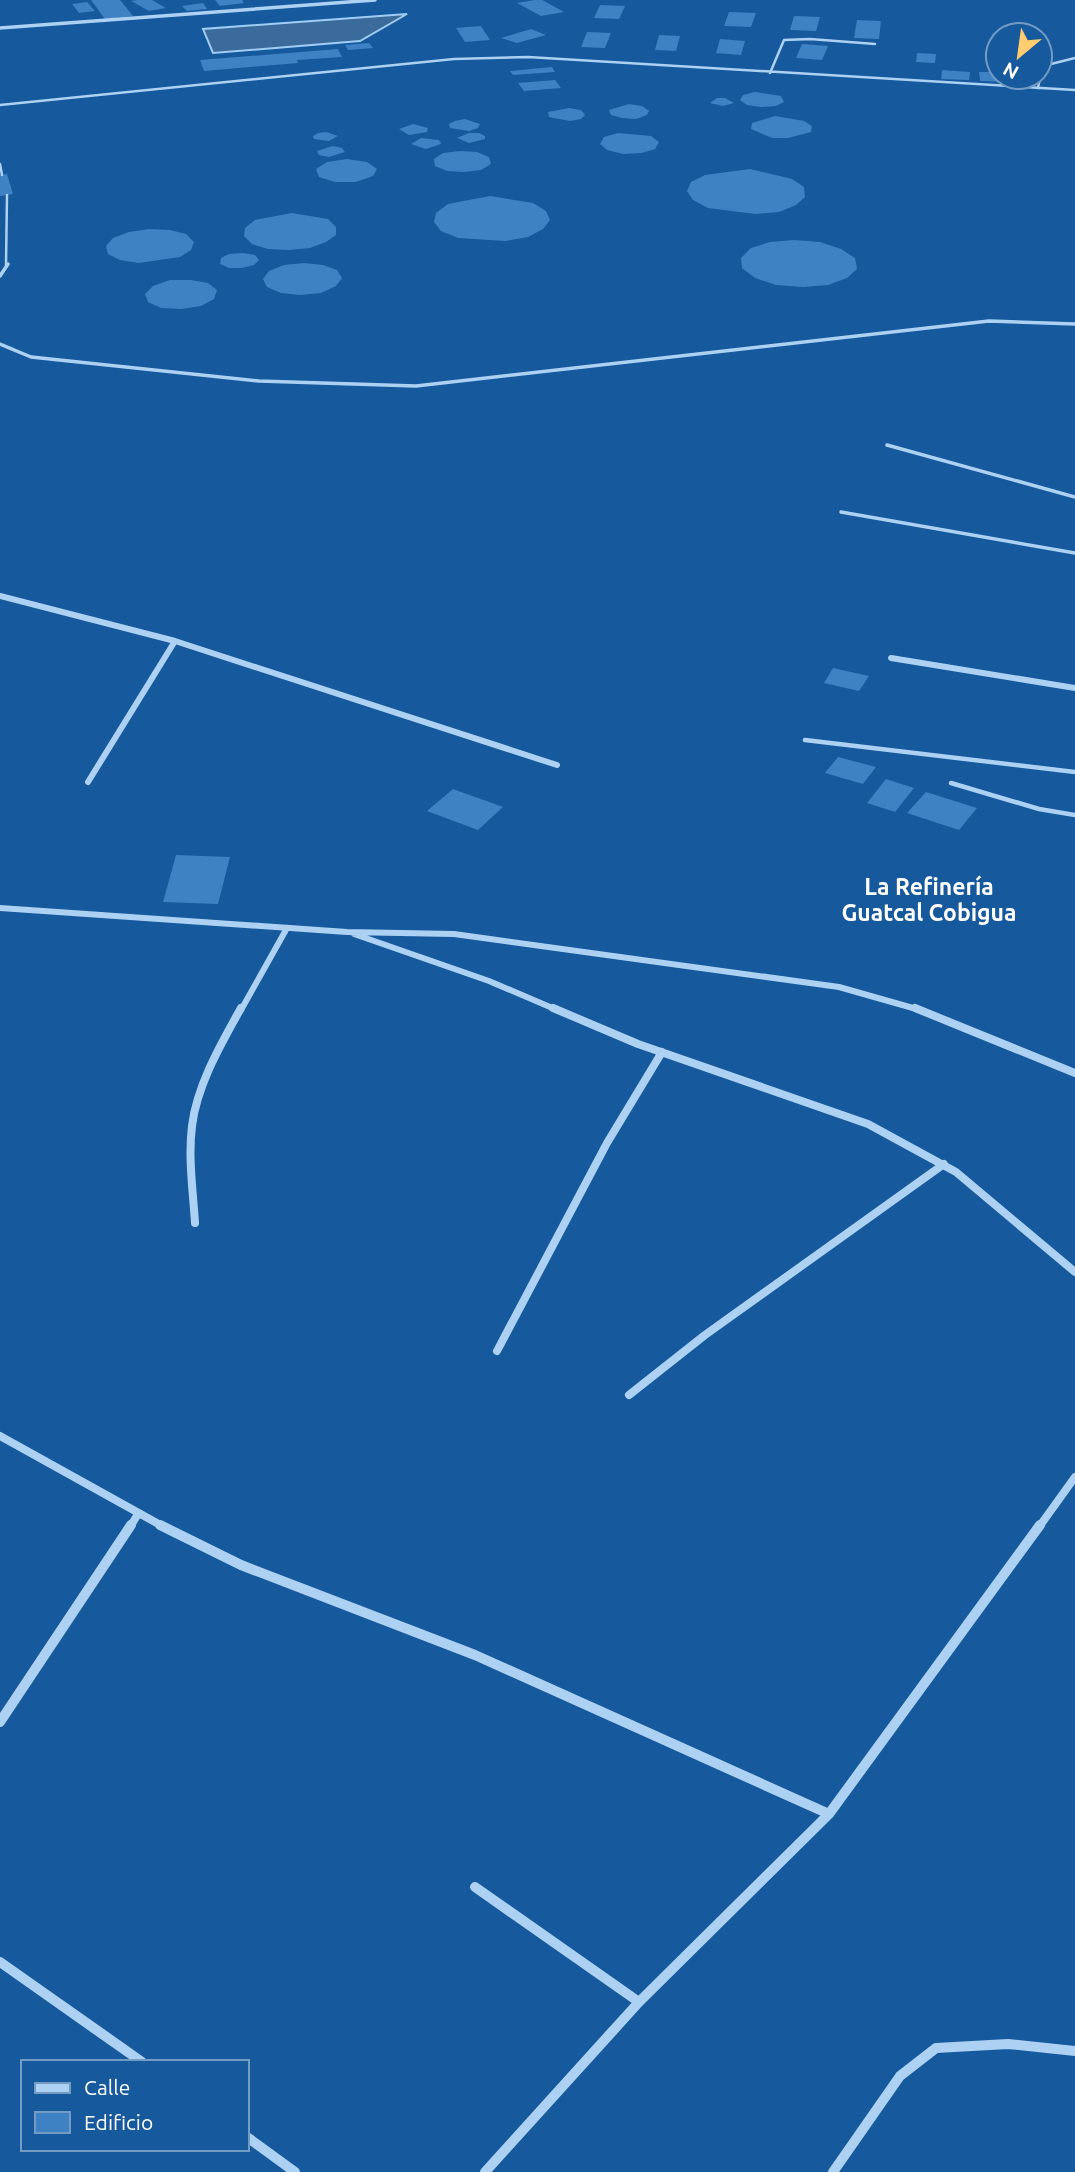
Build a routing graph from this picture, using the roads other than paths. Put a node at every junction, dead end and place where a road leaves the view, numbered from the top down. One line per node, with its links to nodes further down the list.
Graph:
1 (374, 0): 2 (street)
2 (363, 1): 3 (street)
3 (307, 2): 4 (street)
4 (0, 28)
5 (876, 44): 8 (lane)
6 (1075, 58): 7 (lane)
7 (1054, 63)
8 (770, 74): 9 (lane); 12 (lane)
9 (984, 85)
10 (1054, 89): 11 (lane)
11 (1075, 90)
12 (0, 105)
13 (0, 164): 14 (lane)
14 (2, 175)
15 (7, 195): 16 (lane)
16 (0, 276)
17 (1075, 324): 18 (lane)
18 (0, 344)
19 (887, 445): 20 (lane)
20 (1075, 497)
21 (841, 512): 22 (lane)
22 (1075, 553)
23 (0, 596): 24 (street)
24 (175, 641): 28 (street); 30 (street)
25 (891, 658): 26 (street)
26 (1075, 688)
27 (805, 740): 29 (lane)
28 (557, 765)
29 (1075, 772)
30 (88, 782)
31 (951, 783): 32 (lane)
32 (1075, 815)
33 (0, 908): 34 (street)
34 (287, 928): 35 (street); 39 (street)
35 (347, 932): 36 (street); 37 (street)
36 (662, 1052): 38 (street); 41 (street)
37 (1075, 1073)
38 (944, 1164): 40 (street); 42 (street)
39 (195, 1223)
40 (1075, 1272)
41 (497, 1351)
42 (629, 1395)
43 (0, 1436): 45 (street)
44 (1075, 1477): 47 (street)
45 (138, 1514): 46 (street); 47 (street)
46 (0, 1721)
47 (829, 1814): 50 (street)
48 (475, 1887): 50 (street)
49 (0, 1962): 52 (street)
50 (639, 2002): 55 (street)
51 (1075, 2051): 56 (street)
52 (139, 2060)
53 (248, 2138): 54 (street)
54 (295, 2172)
55 (485, 2172)
56 (833, 2172)

